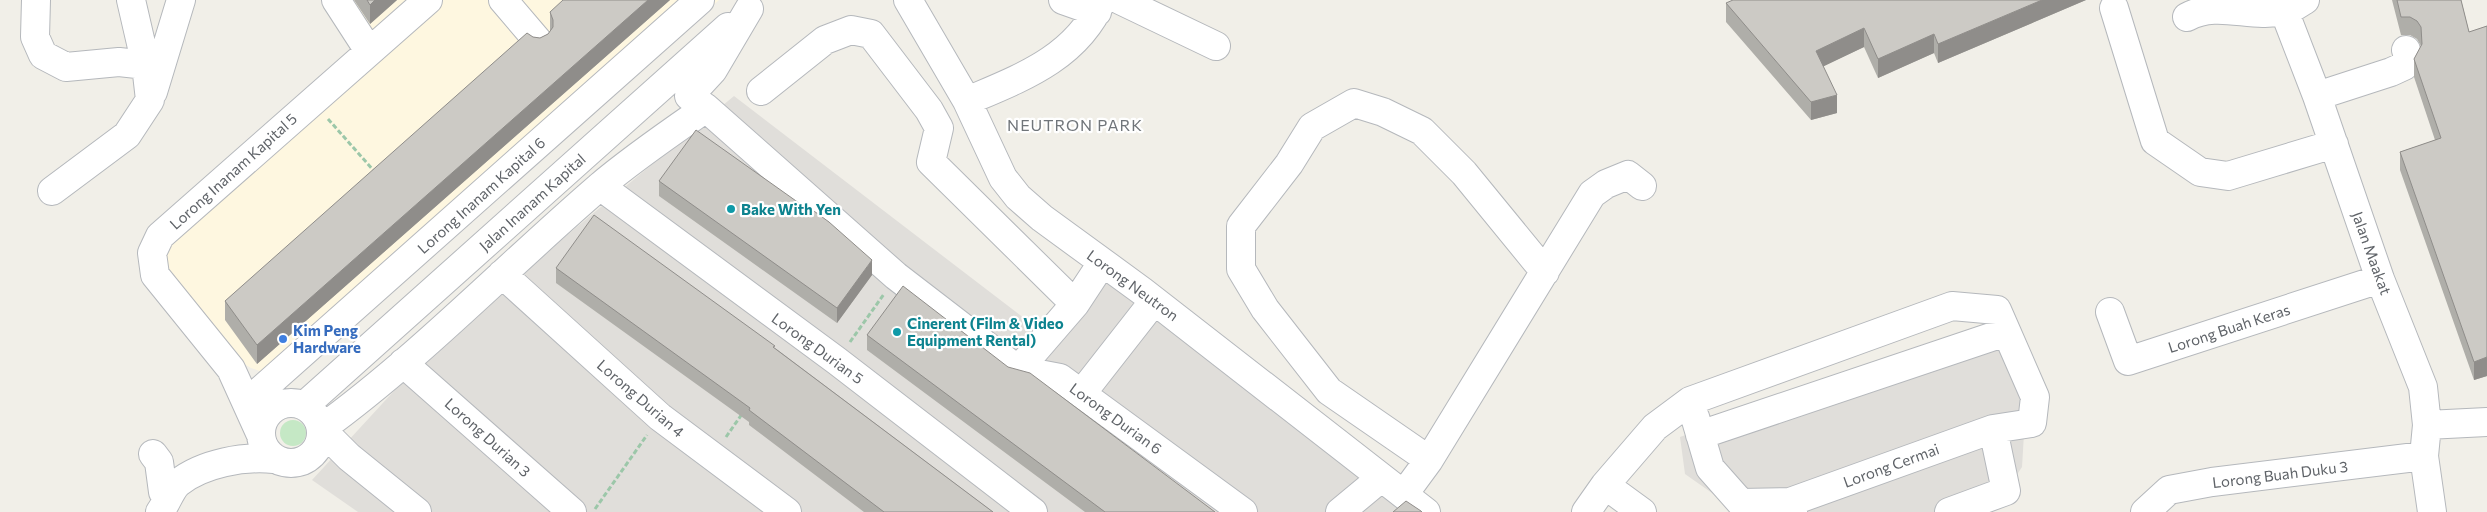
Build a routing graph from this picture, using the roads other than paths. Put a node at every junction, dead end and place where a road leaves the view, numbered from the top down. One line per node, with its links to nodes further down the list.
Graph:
1 (36, 0): 19 (street)
2 (131, 0): 19 (street)
3 (181, 0): 22 (street)
4 (336, 0): 18 (street)
5 (428, 0): 18 (street, Lorong Inanam Kapital 5)
6 (504, 0): 15 (street)
7 (700, 0): 42 (street, Lorong Inanam Kapital 6)
8 (908, 0): 23 (street, Lorong Neutron)
9 (1063, 0): 10 (street)
10 (1106, 4): 16 (street); 23 (street)
11 (2290, 4): 14 (street); 21 (street, Jalan Maakat)
12 (755, 5): 24 (street, Lorong Durian 6); 26 (street, Jalan Inanam Kapital)
13 (2114, 8): 25 (street)
14 (2187, 16)
15 (538, 41)
16 (1216, 46)
17 (2406, 50): 21 (street)
18 (369, 51): 39 (street, Lorong Inanam Kapital 5)
19 (146, 64): 22 (street)
20 (761, 91): 35 (street)
21 (2317, 96): 25 (street, Jalan Maakat)
22 (150, 100): 29 (street)
23 (967, 101): 30 (street, Lorong Neutron)
24 (706, 108): 26 (street); 27 (street); 40 (street, Lorong Durian 6)
25 (2334, 144): 33 (street, Jalan Maakat)
26 (561, 176): 42 (street, Jalan Inanam Kapital)
27 (600, 186): 32 (street); 64 (street, Lorong Durian 5)
28 (1642, 186): 31 (street)
29 (52, 191)
30 (1102, 263): 34 (street, Lorong Neutron); 35 (street)
31 (1545, 272): 53 (street); 53 (street)
32 (502, 274): 38 (street); 63 (street, Lorong Durian 4)
33 (2380, 279): 36 (street, Lorong Buah Keras); 45 (street, Jalan Maakat)
34 (1154, 301): 41 (street); 55 (street, Lorong Neutron)
35 (1074, 304): 40 (street)
36 (2110, 312)
37 (2006, 332): 43 (street); 47 (street, Lorong Cermai); 49 (street)
38 (403, 363): 46 (street); 62 (street, Lorong Durian 3)
39 (230, 369): 42 (street, Lorong Inanam Kapital 5); 48 (street, Lorong Inanam Kapital 5)
40 (1018, 370): 41 (street, Lorong Durian 6)
41 (1082, 393): 65 (street, Lorong Durian 6)
42 (283, 400): 46 (street); 48 (street)
43 (1690, 401): 49 (street, Lorong Cermai); 57 (street)
44 (2487, 422): 45 (street)
45 (2427, 425): 51 (street, Jalan Maakat)
46 (321, 429): 52 (street); 54 (street)
47 (1993, 429): 59 (street, Lorong Cermai); 70 (street)
48 (260, 433): 54 (street)
49 (1700, 435): 59 (street, Lorong Cermai)
50 (153, 454): 56 (street)
51 (2424, 456): 71 (street, Lorong Buah Duku 3); 72 (street, Jalan Maakat)
52 (348, 457): 54 (street); 61 (street)
53 (1429, 460): 58 (street)
54 (284, 461): 56 (street)
55 (1381, 478): 58 (street, Lorong Neutron); 66 (street)
56 (178, 483): 60 (street)
57 (1605, 485): 68 (street); 69 (street)
58 (1404, 494): 67 (street, Lorong Neutron)
59 (1791, 507)
60 (160, 512)
61 (417, 512)
62 (572, 512)
63 (787, 512)
64 (1033, 512)
65 (1244, 512)
66 (1340, 512)
67 (1426, 512)
68 (1586, 512)
69 (1642, 512)
70 (1948, 512)
71 (2145, 512)
72 (2432, 512)

